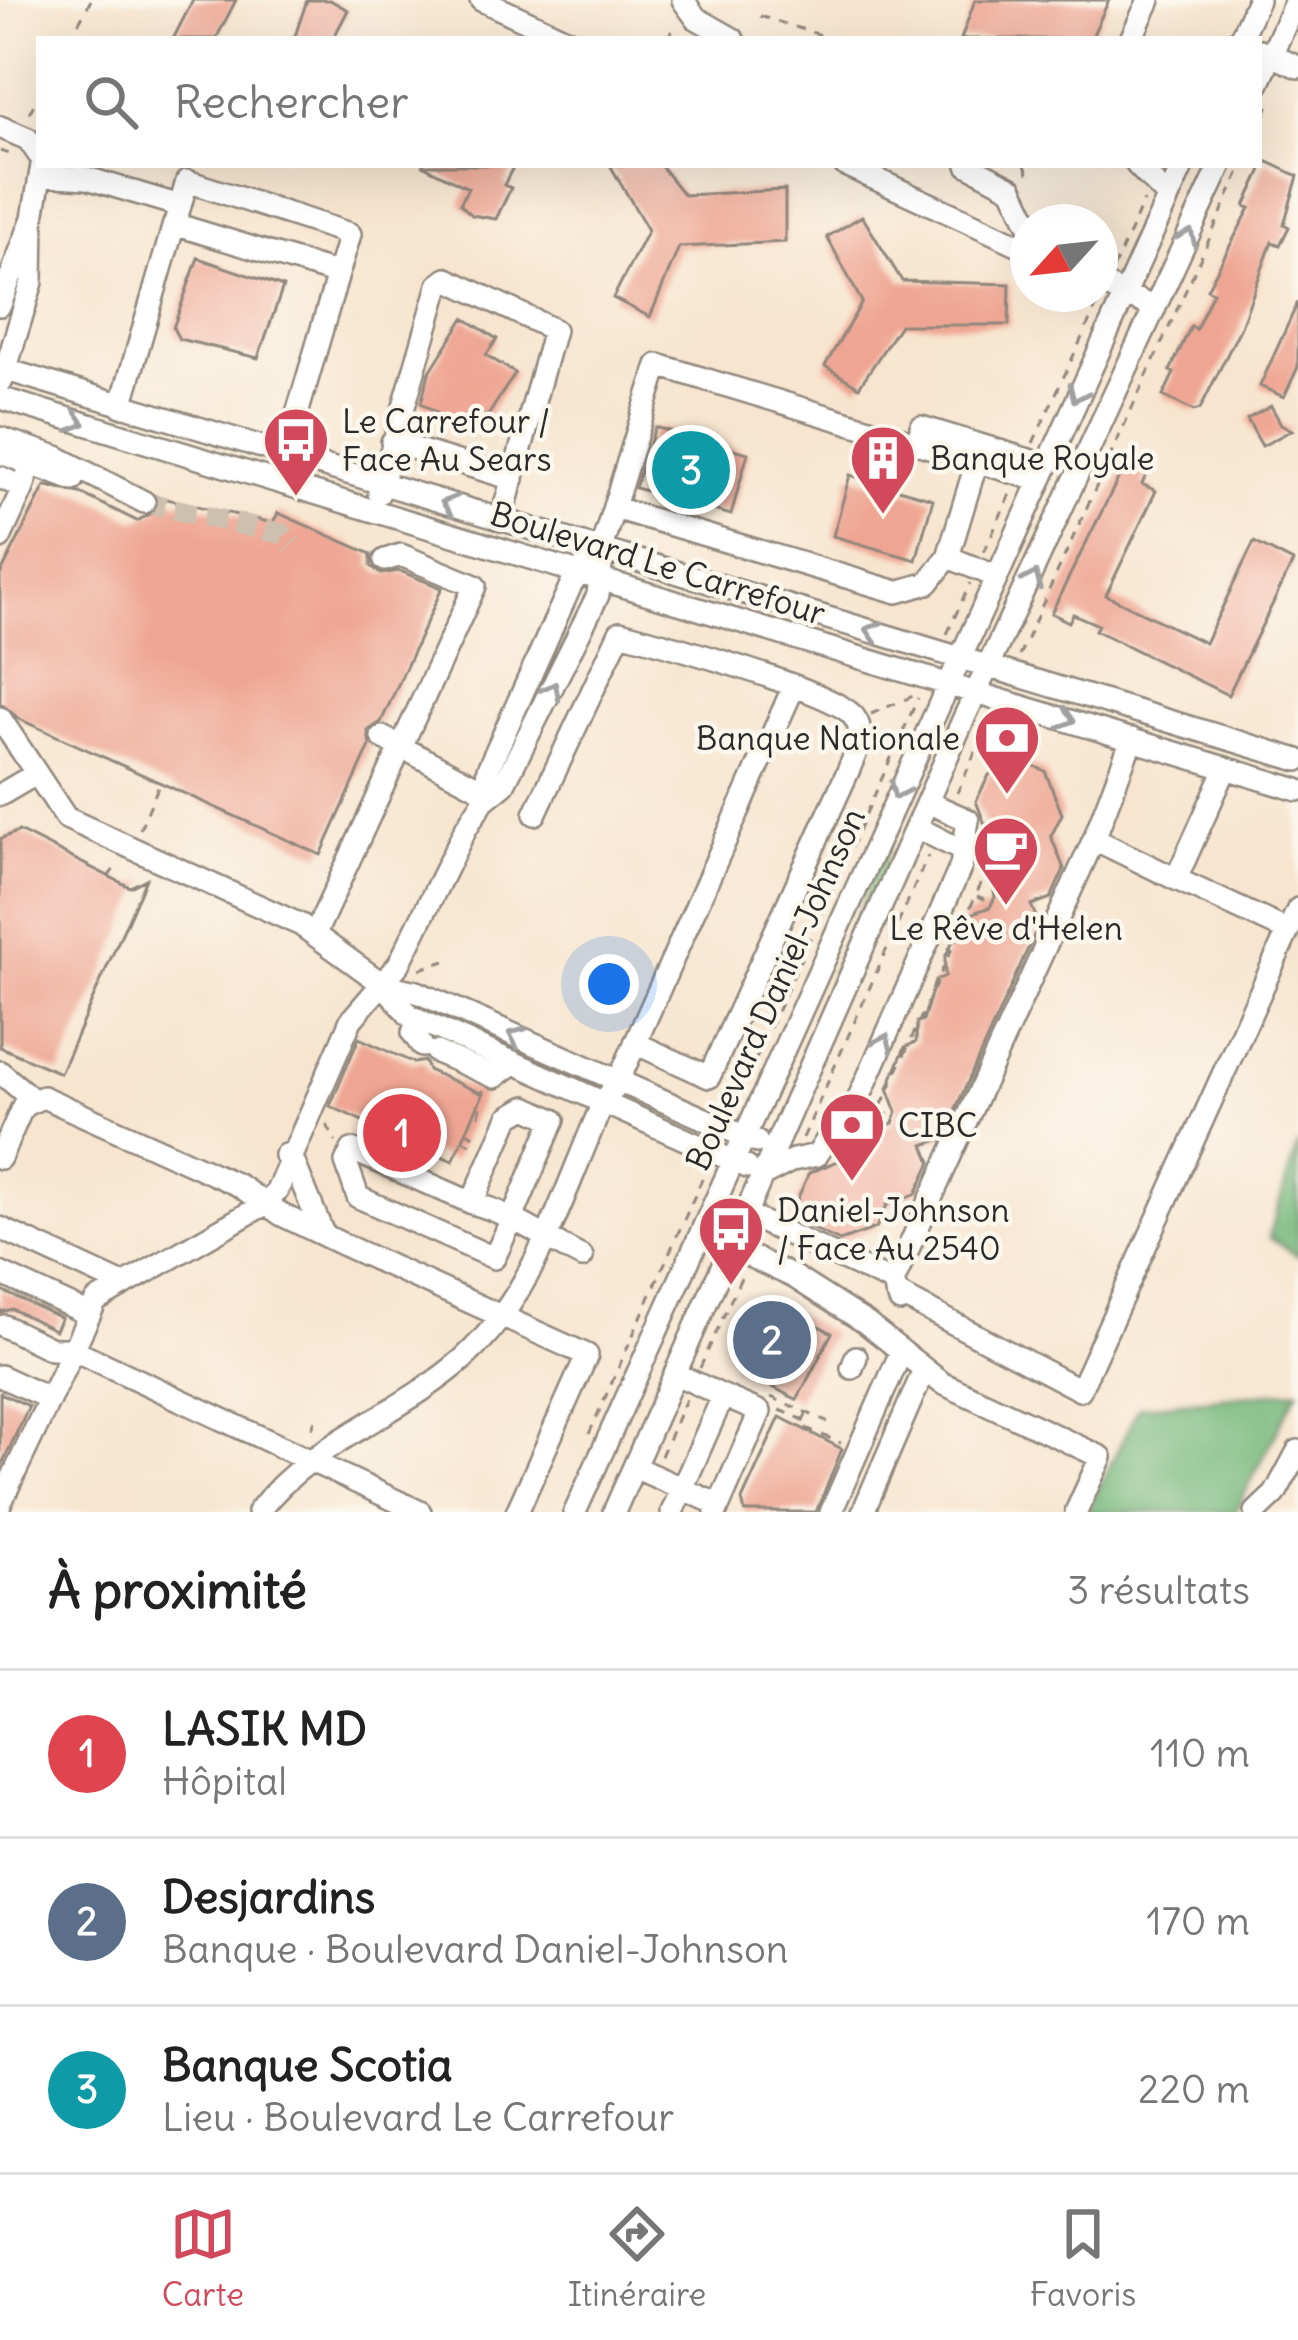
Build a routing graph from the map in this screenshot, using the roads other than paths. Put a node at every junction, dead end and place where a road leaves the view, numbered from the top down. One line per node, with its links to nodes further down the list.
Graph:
1 (481, 0): 7 (street)
2 (1149, 0): 8 (street)
3 (1258, 0): 9 (street)
4 (1297, 0): 10 (street)
5 (680, 11): 6 (street)
6 (699, 31)
7 (559, 36)
8 (1132, 36)
9 (1241, 36)
10 (1265, 52): 11 (street); 12 (street)
11 (1298, 67)
12 (1267, 86)
13 (0, 127): 14 (street)
14 (35, 162): 25 (street)
15 (54, 168): 24 (street)
16 (854, 168): 26 (street)
17 (974, 168): 23 (street)
18 (1139, 168): 22 (street)
19 (1181, 168): 22 (street, Boulevard Daniel-Johnson)
20 (1220, 168): 31 (street, Boulevard Daniel-Johnson, one-way to 20)
21 (184, 173): 24 (street); 27 (street)
22 (1157, 197): 29 (street, Boulevard Daniel-Johnson)
23 (1020, 204)
24 (177, 215): 27 (street); 34 (street)
25 (34, 218): 30 (street); 32 (street)
26 (1010, 241)
27 (338, 274): 39 (street)
28 (1118, 294): 29 (street)
29 (1123, 294): 31 (street); 42 (street, Boulevard Daniel-Johnson, one-way to 42)
30 (0, 305)
31 (1155, 308): 59 (street, Boulevard Daniel-Johnson, one-way to 31)
32 (2, 376): 34 (street, Boulevard Le Carrefour)
33 (0, 398): 48 (street, Boulevard Le Carrefour, one-way to 48)
34 (121, 406): 39 (street, Boulevard Le Carrefour)
35 (921, 427): 42 (street)
36 (0, 438): 41 (street)
37 (392, 442): 44 (street); 44 (street); 45 (street)
38 (0, 453): 41 (street)
39 (285, 455): 45 (street, Boulevard Le Carrefour)
40 (977, 460): 42 (street); 47 (street); 53 (street)
41 (32, 464): 46 (street)
42 (1033, 475): 55 (street, Boulevard Daniel-Johnson)
43 (0, 477): 46 (street)
44 (513, 479): 49 (street)
45 (381, 484): 48 (street); 49 (street, Boulevard Le Carrefour, one-way to 45)
46 (23, 488): 50 (street)
47 (614, 508): 51 (street); 52 (street)
48 (374, 511): 56 (street, Boulevard Le Carrefour)
49 (501, 520): 51 (street, Boulevard Le Carrefour)
50 (0, 538)
51 (601, 547): 56 (street); 57 (street, Boulevard Le Carrefour)
52 (773, 555): 53 (street); 57 (street)
53 (948, 557): 55 (street)
54 (385, 560): 65 (street)
55 (983, 570): 58 (street, Boulevard Daniel-Johnson)
56 (590, 577): 60 (street, Boulevard Le Carrefour); 72 (street)
57 (760, 598): 58 (street, Boulevard Le Carrefour, one-way to 57)
58 (958, 657): 59 (street, Boulevard Le Carrefour); 60 (street, Boulevard Daniel-Johnson)
59 (992, 666): 62 (street, Boulevard Daniel-Johnson); 66 (street, Boulevard Le Carrefour)
60 (946, 684): 62 (street, Boulevard Le Carrefour); 91 (street, Boulevard Daniel-Johnson, one-way to 91)
61 (793, 688): 74 (street); 84 (street); 84 (street)
62 (977, 692): 64 (street, Boulevard Le Carrefour, one-way to 64); 73 (street, Boulevard Daniel-Johnson)
63 (0, 718): 69 (street)
64 (1132, 739): 68 (street, Boulevard Le Carrefour); 76 (street)
65 (392, 742): 72 (street); 81 (street)
66 (1241, 743): 67 (street, Boulevard Le Carrefour); 68 (street)
67 (1298, 760)
68 (1226, 768): 70 (street, Boulevard Le Carrefour); 78 (street)
69 (34, 775): 71 (street); 81 (street)
70 (1298, 790)
71 (0, 795)
72 (484, 795): 82 (street)
73 (927, 802): 75 (street, Boulevard Daniel-Johnson); 77 (street)
74 (536, 814)
75 (916, 827): 77 (street); 92 (street, Boulevard Daniel-Johnson)
76 (1094, 839): 78 (street); 108 (street)
77 (971, 857): 96 (street, one-way to 77)
78 (1176, 879): 80 (street)
79 (1298, 908): 80 (street)
80 (1288, 931): 108 (street)
81 (315, 934): 82 (street)
82 (384, 985): 83 (street); 87 (street, one-way to 82); 93 (street)
83 (418, 1019): 85 (street); 85 (street)
84 (635, 1043): 87 (street)
85 (514, 1063): 90 (street)
86 (0, 1072): 89 (street)
87 (618, 1082): 90 (street); 91 (street)
88 (0, 1092): 89 (street)
89 (32, 1098): 94 (street); 98 (street)
90 (603, 1103): 95 (street); 103 (street)
91 (745, 1136): 92 (street); 95 (street, Boulevard Daniel-Johnson)
92 (774, 1150): 96 (street, Boulevard Daniel-Johnson)
93 (287, 1156): 98 (street); 102 (street)
94 (0, 1158)
95 (735, 1162): 96 (street); 129 (street, Boulevard Daniel-Johnson)
96 (764, 1175): 99 (street, Boulevard Daniel-Johnson)
97 (472, 1203): 100 (street); 100 (street); 100 (street)
98 (266, 1204): 102 (street); 107 (street)
99 (747, 1215): 105 (street, Boulevard Daniel-Johnson); 108 (street)
100 (511, 1223): 103 (street)
101 (0, 1228): 107 (street)
102 (323, 1234): 110 (street)
103 (544, 1238): 104 (street); 110 (street)
104 (582, 1257)
105 (739, 1257): 113 (street); 116 (street, Boulevard Daniel-Johnson)
106 (0, 1273): 109 (street)
107 (121, 1285): 109 (street)
108 (894, 1287)
109 (88, 1314): 112 (street)
110 (501, 1316): 120 (street); 128 (street)
111 (4, 1326): 112 (street)
112 (72, 1349): 118 (street); 120 (street)
113 (901, 1352): 114 (street); 132 (street)
114 (924, 1370): 133 (street); 134 (street)
115 (0, 1376): 118 (street)
116 (682, 1383): 117 (street); 121 (street, Boulevard Daniel-Johnson)
117 (723, 1396): 122 (street); 126 (street)
118 (48, 1398): 124 (street)
119 (1298, 1451): 123 (street)
120 (310, 1461): 125 (street); 127 (street)
121 (645, 1467): 122 (street); 130 (street, Boulevard Daniel-Johnson)
122 (682, 1489): 126 (street); 131 (street)
123 (1274, 1503): 135 (street)
124 (0, 1504)
125 (268, 1509)
126 (718, 1509)
127 (420, 1512)
128 (517, 1512)
129 (575, 1512)
130 (614, 1512)
131 (672, 1512)
132 (831, 1512)
133 (863, 1512)
134 (1076, 1512)
135 (1256, 1512)

